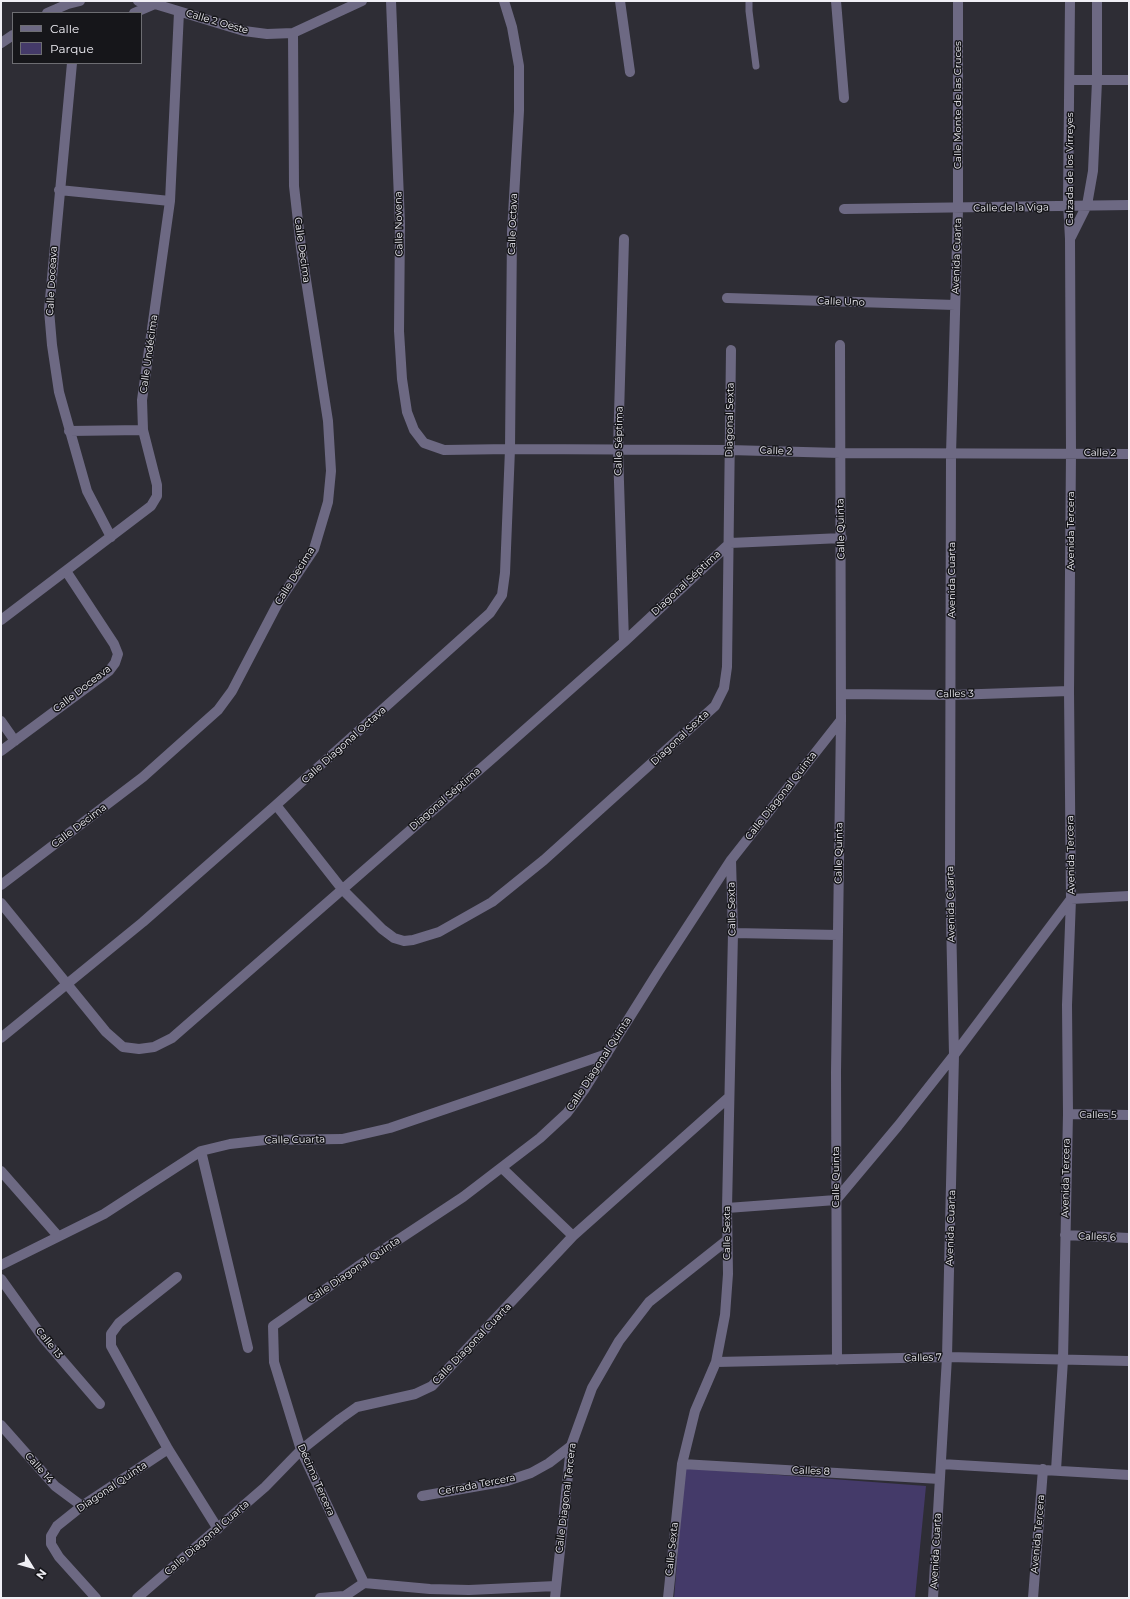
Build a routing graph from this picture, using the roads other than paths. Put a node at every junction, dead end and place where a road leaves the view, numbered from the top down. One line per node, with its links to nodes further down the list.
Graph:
1 (80, 1): 13 (street)
2 (138, 1): 12 (street, Calle 2 Oeste)
3 (362, 1): 16 (street, Calle 2 Oeste)
4 (391, 1): 41 (street, Calle Novena)
5 (504, 1): 42 (street, Calle Octava)
6 (620, 1): 21 (street)
7 (749, 1): 20 (lane)
8 (836, 1): 25 (street)
9 (958, 1): 32 (street, Calle Monte de las Cruces)
10 (1070, 1): 22 (street, Calzada de los Virreyes)
11 (1097, 1): 24 (street, Calzada de los Virreyes)
12 (155, 4): 14 (street); 15 (street, Calle 2 Oeste)
13 (49, 12)
14 (136, 12)
15 (180, 12): 16 (street, Calle 2 Oeste); 27 (street, Calle Undécima)
16 (293, 33): 64 (street, Calle Decima)
17 (12, 36): 18 (street)
18 (1, 43)
19 (72, 64): 26 (street, Calle Doceava)
20 (756, 66)
21 (630, 72)
22 (1070, 80): 24 (street); 29 (street, Calzada de los Virreyes)
23 (1129, 80): 24 (street)
24 (1097, 81): 28 (street, Calzada de los Virreyes)
25 (844, 98)
26 (59, 190): 27 (street); 40 (street, Calle Doceava)
27 (170, 201): 39 (street, Calle Undécima)
28 (1087, 205): 29 (street, Calle de la Viga); 30 (street, Calle de la Viga); 34 (street, Calzada de los Virreyes)
29 (1068, 206): 32 (street, Calle de la Viga); 34 (street, Calzada de los Virreyes)
30 (1129, 206)
31 (844, 209): 32 (street, Calle de la Viga)
32 (958, 209): 36 (street, Avenida Cuarta)
33 (624, 239): 43 (street, Calle Séptima)
34 (1070, 239): 45 (street, Avenida Tercera)
35 (727, 298): 36 (street, Calle Uno)
36 (955, 305): 47 (street, Avenida Cuarta)
37 (840, 345): 46 (street, Calle Quinta)
38 (731, 350): 44 (street, Diagonal Sexta)
39 (143, 430): 40 (street); 49 (street, Calle Undécima)
40 (70, 431): 49 (street, Calle Doceava)
41 (424, 443): 42 (street, Calle 2)
42 (510, 448): 43 (street, Calle 2); 62 (street, Calle Diagonal Octava)
43 (618, 450): 44 (street, Calle 2); 54 (street, Calle Séptima)
44 (729, 450): 46 (street, Calle 2); 51 (street, Diagonal Sexta)
45 (1071, 452): 47 (street, Calle 2); 48 (street, Calle 2); 55 (street, Avenida Tercera)
46 (840, 454): 47 (street, Calle 2); 50 (street, Calle Quinta)
47 (951, 454): 57 (street, Avenida Cuarta)
48 (1129, 454)
49 (111, 537): 52 (street, Calle Undécima)
50 (842, 538): 51 (street); 56 (street, Calle Quinta)
51 (730, 543): 54 (street, Diagonal Séptima); 65 (street, Diagonal Sexta)
52 (66, 571): 53 (street, Calle Undécima); 60 (street, Calle Doceava)
53 (1, 620)
54 (624, 642): 65 (street, Diagonal Séptima)
55 (1069, 691): 57 (street, Calles 3); 67 (street, Avenida Tercera)
56 (841, 694): 57 (street, Calles 3); 58 (street, Calle Quinta)
57 (952, 695): 74 (street, Avenida Cuarta)
58 (841, 720): 63 (street, Calle Diagonal Quinta); 70 (street, Calle Quinta)
59 (1, 721): 60 (street)
60 (15, 741): 61 (street, Calle Doceava)
61 (1, 751)
62 (276, 805): 65 (street, Diagonal Sexta); 71 (street, Calle Diagonal Octava)
63 (731, 860): 69 (street, Calle Sexta); 73 (street, Calle Diagonal Quinta)
64 (1, 885)
65 (342, 889): 71 (street, Diagonal Séptima)
66 (1129, 896): 67 (street)
67 (1071, 899): 74 (street); 76 (street, Avenida Tercera)
68 (1, 903): 71 (street)
69 (733, 933): 70 (street); 75 (street, Calle Sexta)
70 (838, 936): 81 (street, Calle Quinta)
71 (67, 983): 72 (street, Calle Diagonal Octava)
72 (1, 1038)
73 (607, 1054): 78 (street, Calle Cuarta); 79 (street, Calle Diagonal Quinta)
74 (954, 1055): 81 (street); 93 (street, Avenida Cuarta)
75 (728, 1098): 82 (street, Calle Sexta); 85 (street, Calle Diagonal Cuarta)
76 (1068, 1114): 77 (street, Calles 5); 83 (street, Avenida Tercera)
77 (1129, 1115)
78 (202, 1151): 84 (street, Calle Cuarta); 92 (street)
79 (502, 1168): 85 (street); 91 (street, Calle Diagonal Quinta)
80 (1, 1171): 84 (street)
81 (836, 1200): 82 (street); 94 (street, Calle Quinta)
82 (727, 1208): 87 (street, Calle Sexta)
83 (1065, 1235): 86 (street, Calles 6); 95 (street, Avenida Tercera)
84 (58, 1236): 88 (street, Calle Cuarta)
85 (573, 1236): 102 (street, Calle Diagonal Cuarta)
86 (1129, 1238)
87 (726, 1240): 97 (street, Calle Sexta); 100 (street, Calle Diagonal Tercera)
88 (1, 1265)
89 (177, 1277): 101 (street)
90 (1, 1279): 98 (street, Calle 13)
91 (273, 1326): 102 (street, Décima Tercera)
92 (248, 1348)
93 (947, 1357): 94 (street, Calles 7); 95 (street, Calles 7); 104 (street, Avenida Cuarta)
94 (838, 1360): 97 (street, Calles 7)
95 (1063, 1360): 96 (street, Calles 7); 106 (street, Avenida Tercera)
96 (1129, 1361)
97 (716, 1362): 103 (street, Calle Sexta)
98 (100, 1404)
99 (1, 1425): 110 (street, Calle 14)
100 (571, 1446): 109 (street, Cerrada Tercera); 113 (street, Calle Diagonal Tercera)
101 (168, 1449): 110 (street, Diagonal Quinta); 111 (street)
102 (301, 1450): 111 (street, Calle Diagonal Cuarta); 112 (street, Décima Tercera)
103 (682, 1464): 108 (street, Calles 8); 119 (street, Calle Sexta)
104 (941, 1464): 105 (street); 108 (street, Avenida Cuarta)
105 (1043, 1470): 106 (street); 121 (street, Avenida Tercera)
106 (1056, 1470): 107 (street)
107 (1129, 1475)
108 (940, 1479): 120 (street, Avenida Cuarta)
109 (422, 1496)
110 (82, 1506): 115 (street, Diagonal Quinta)
111 (218, 1529): 116 (street, Calle Diagonal Cuarta)
112 (364, 1583): 113 (street); 114 (street)
113 (556, 1586): 118 (street, Calle Diagonal Tercera)
114 (343, 1597): 117 (street)
115 (96, 1598)
116 (137, 1598)
117 (320, 1598)
118 (555, 1598)
119 (668, 1598)
120 (933, 1598)
121 (1033, 1598)

